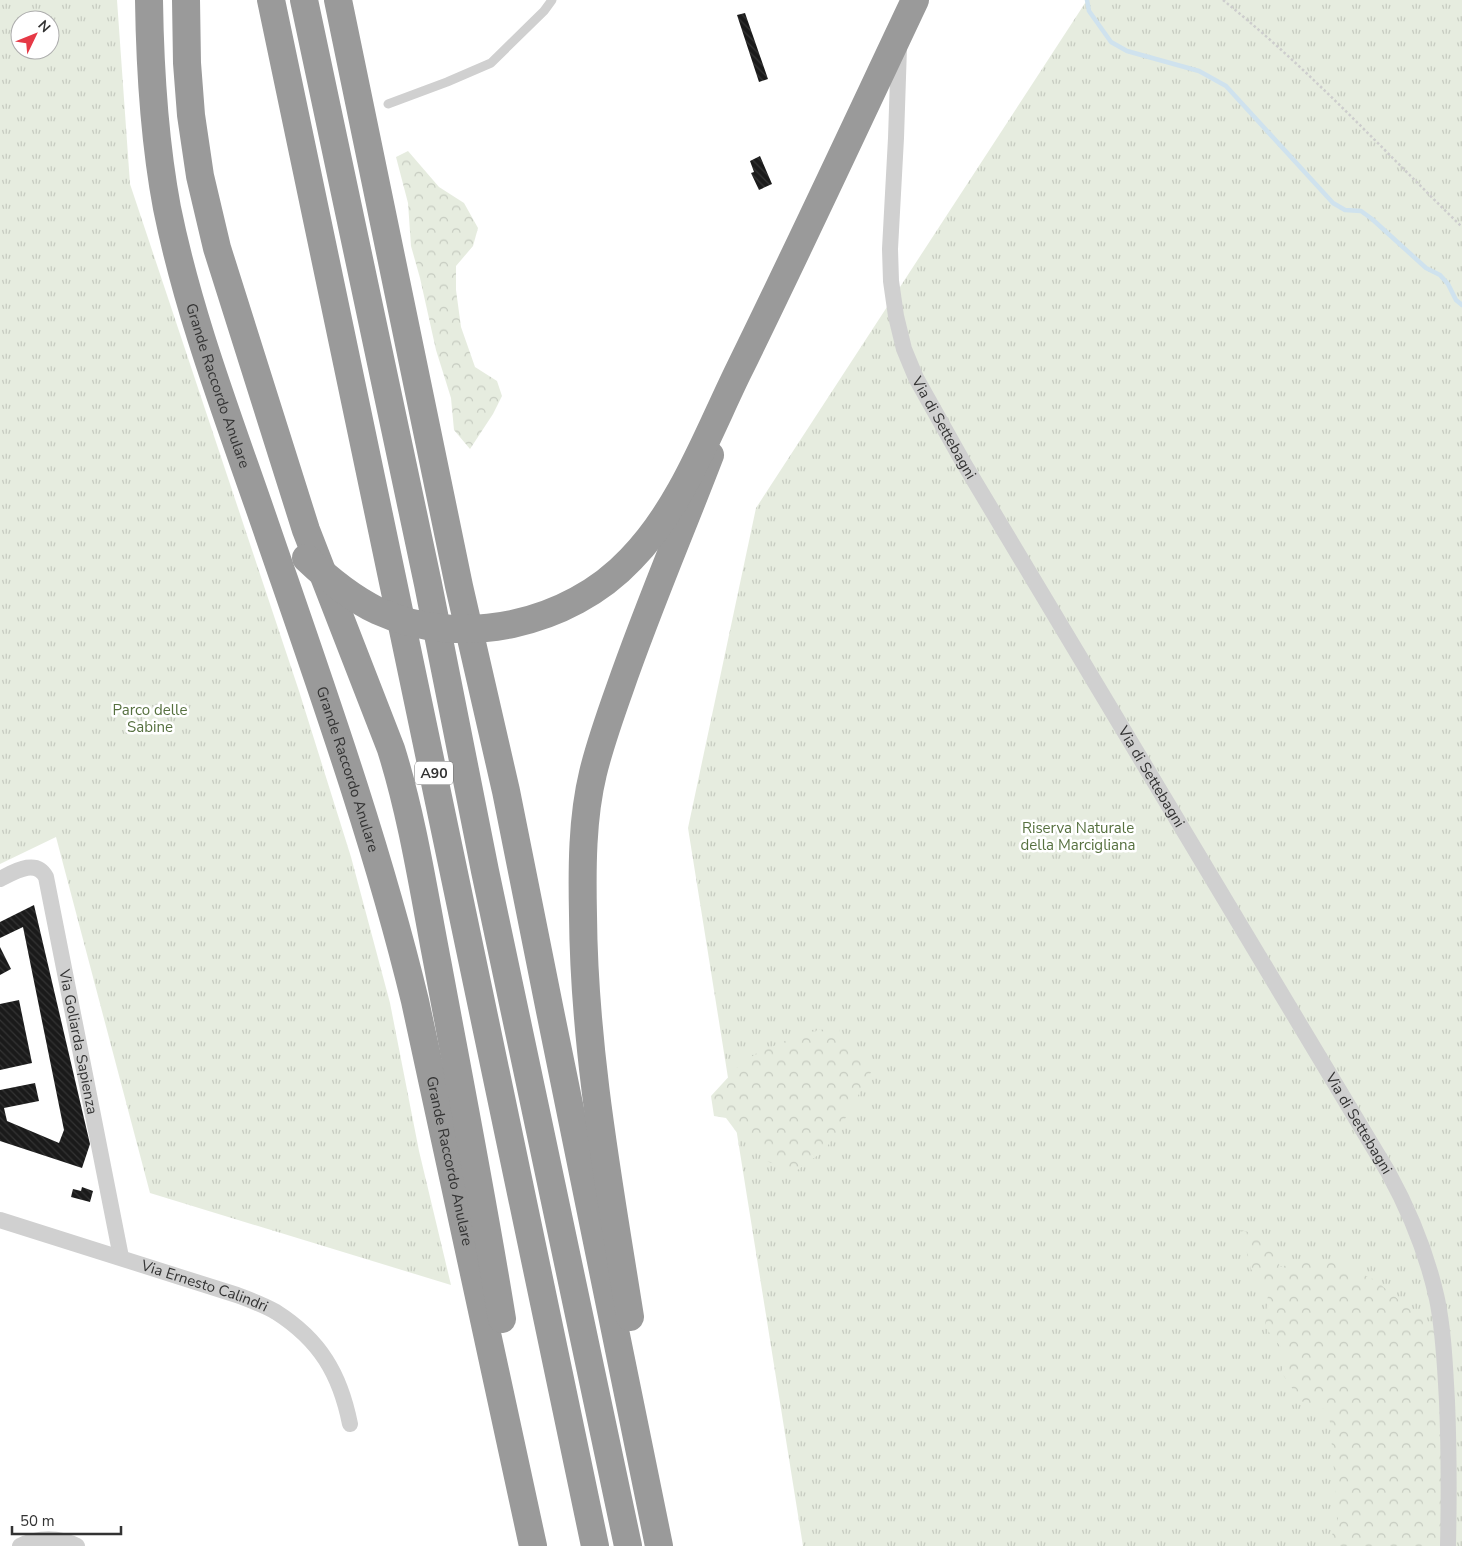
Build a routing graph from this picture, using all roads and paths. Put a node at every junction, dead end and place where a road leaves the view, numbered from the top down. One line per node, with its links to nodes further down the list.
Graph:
1 (186, 0): 18 (highway)
2 (270, 0): 21 (highway, A90)
3 (304, 0): 22 (highway, A90)
4 (338, 0): 23 (highway)
5 (552, 0): 10 (lane)
6 (900, 0): 25 (street, Via di Settebagni)
7 (915, 0): 12 (highway, bridge)
8 (1223, 0): 11 (path)
9 (149, 10): 13 (highway, Grande Raccordo Anulare)
10 (388, 104)
11 (1462, 227)
12 (763, 322): 13 (highway, bridge); 24 (highway, bridge)
13 (228, 417): 18 (highway, Grande Raccordo Anulare)
14 (0, 879): 16 (street, Via Goliarda Sapienza)
15 (0, 1220): 16 (street, Via Ernesto Calindri)
16 (121, 1258): 17 (street, Via Ernesto Calindri)
17 (350, 1424)
18 (531, 1537)
19 (20, 1546): 20 (street)
20 (77, 1546)
21 (595, 1546)
22 (628, 1546)
23 (659, 1546)
24 (667, 1546)
25 (1448, 1546)

